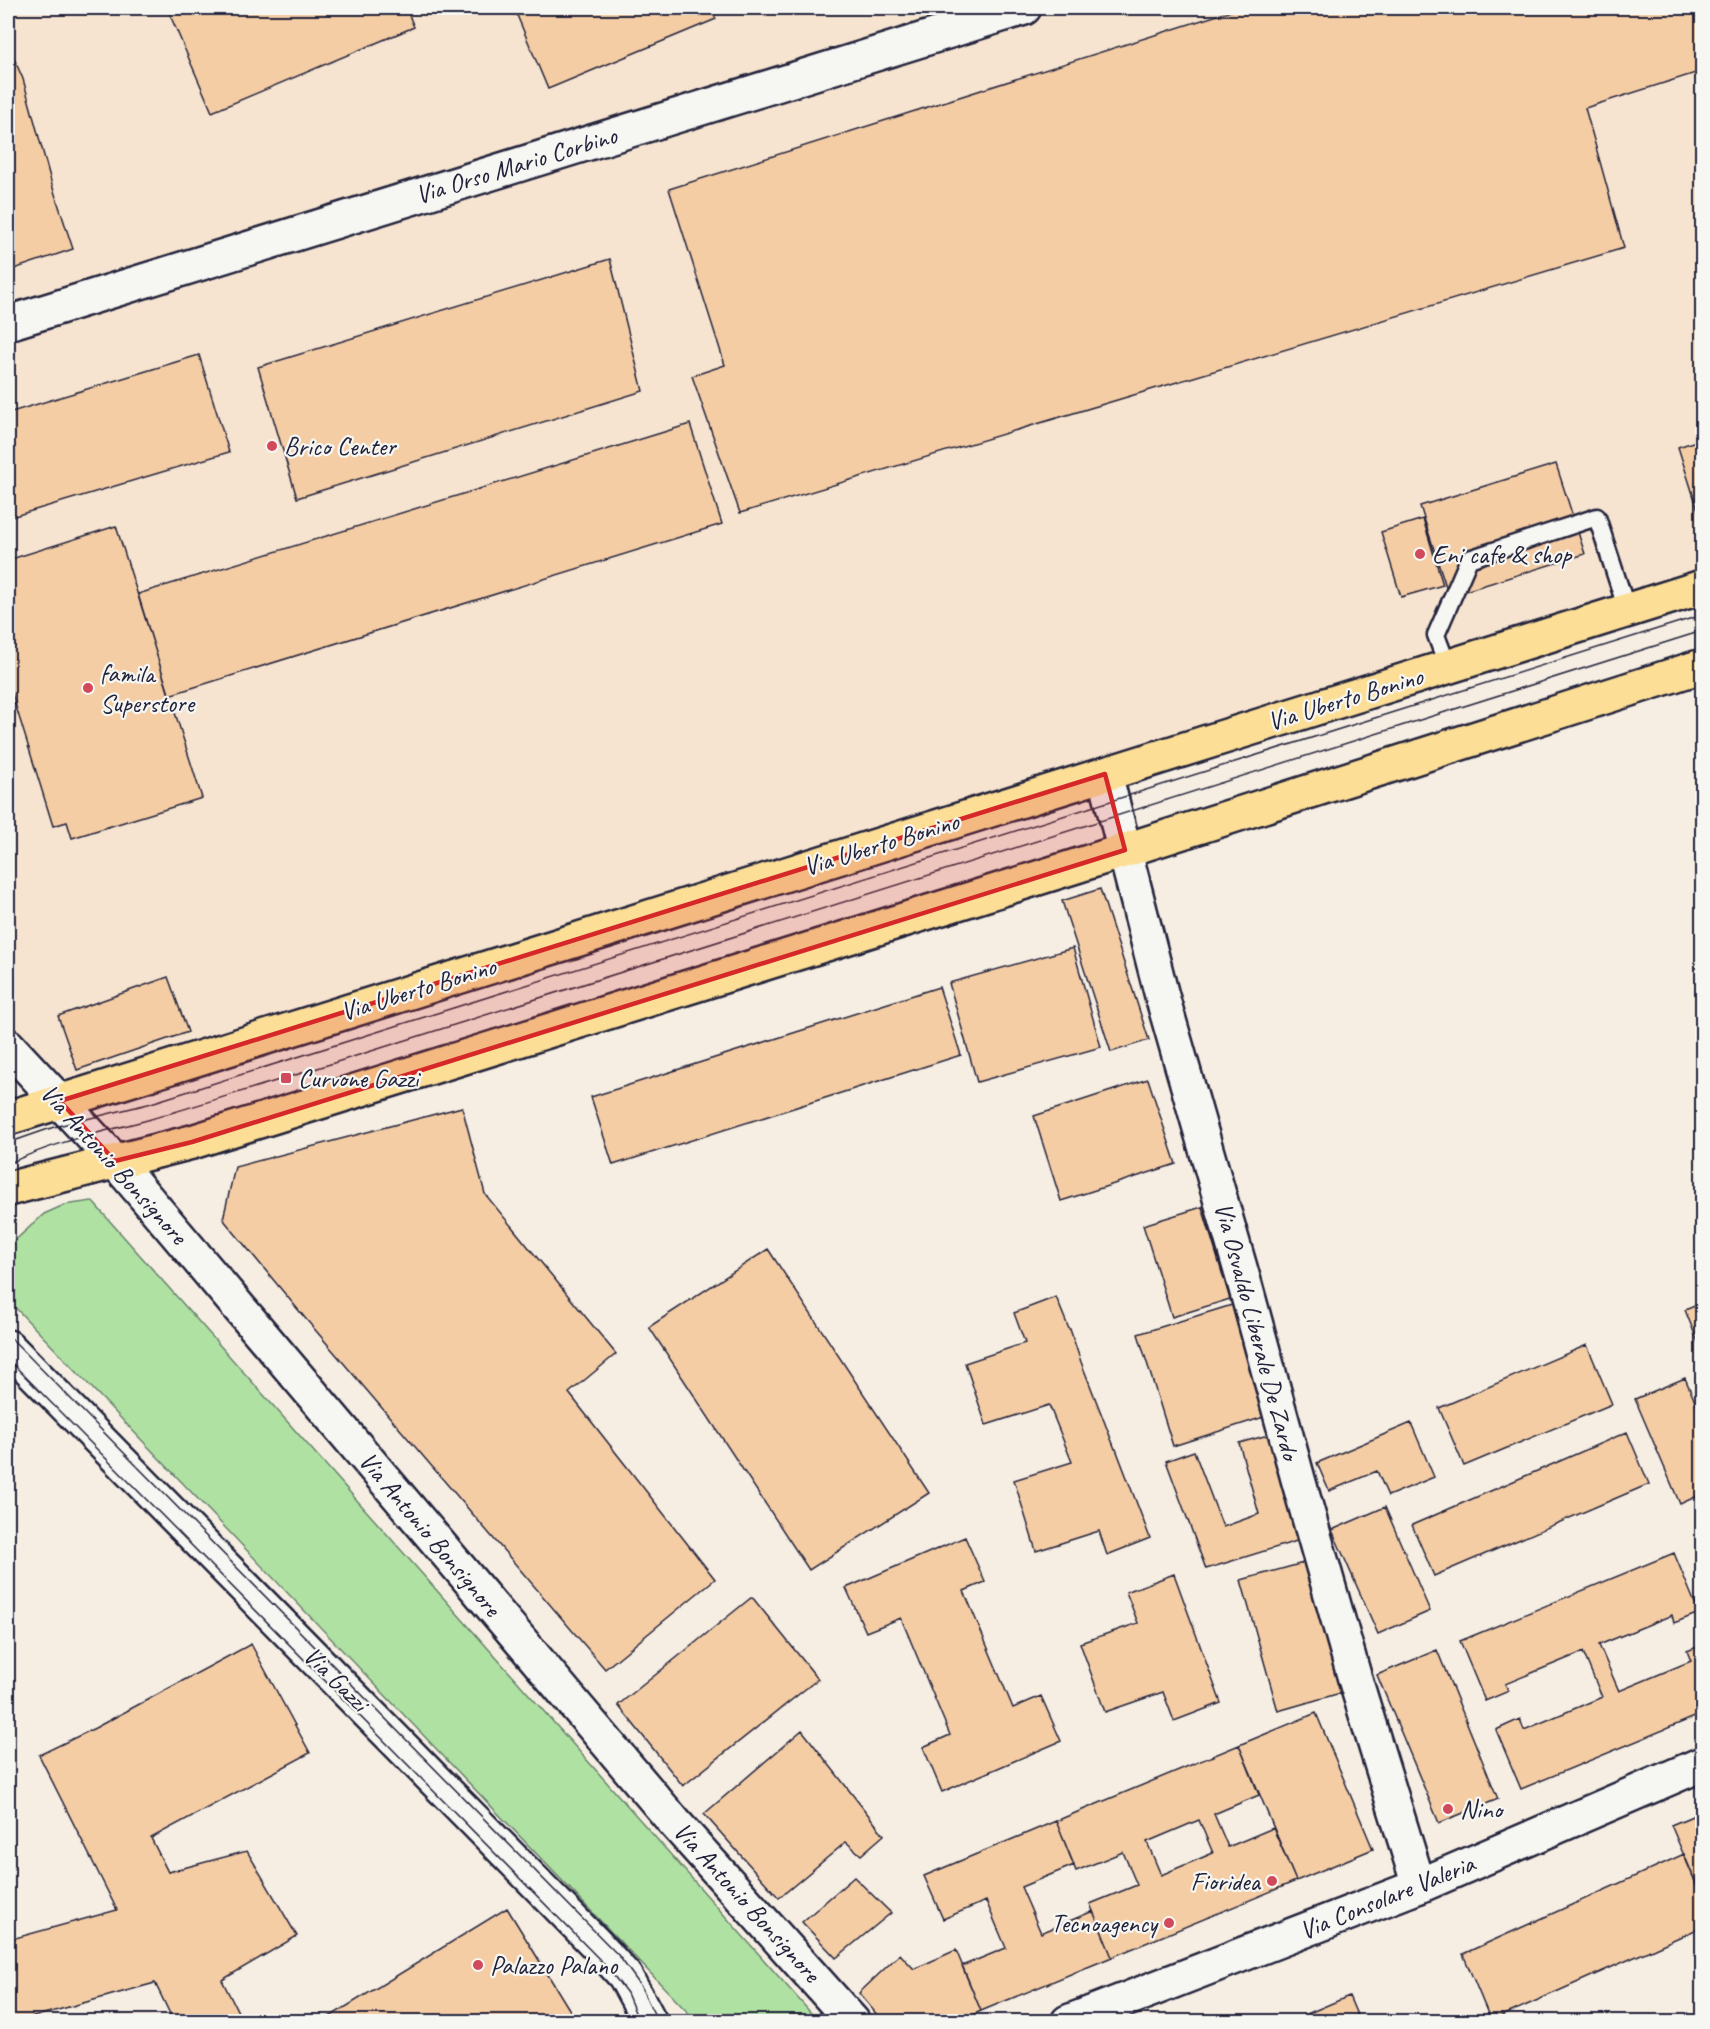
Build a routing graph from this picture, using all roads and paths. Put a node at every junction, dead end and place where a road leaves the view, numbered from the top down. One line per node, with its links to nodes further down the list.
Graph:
1 (1024, 8): 2 (street, Via Orso Mario Corbino)
2 (8, 323)
3 (1702, 587): 4 (main road, Via Uberto Bonino)
4 (1627, 610): 6 (main road, Via Uberto Bonino); 6 (lane)
5 (1702, 666): 8 (main road)
6 (1448, 667): 7 (main road, Via Uberto Bonino)
7 (1105, 774): 8 (street, Via Osvaldo Liberale De Zardo); 10 (main road, Via Uberto Bonino)
8 (1125, 850): 12 (main road); 16 (street, Via Osvaldo Liberale De Zardo)
9 (8, 1046): 10 (street, Via Antonio Bonsignore)
10 (60, 1101): 11 (main road, Via Uberto Bonino); 12 (street, Via Antonio Bonsignore)
11 (8, 1118)
12 (115, 1161): 13 (main road); 18 (street, Via Antonio Bonsignore)
13 (8, 1189)
14 (8, 1347): 17 (street, Via Gazzi)
15 (1702, 1764): 16 (street, Via Consolare Valeria)
16 (1419, 1886): 19 (street, Via Consolare Valeria)
17 (650, 2022)
18 (853, 2022)
19 (1068, 2022)

